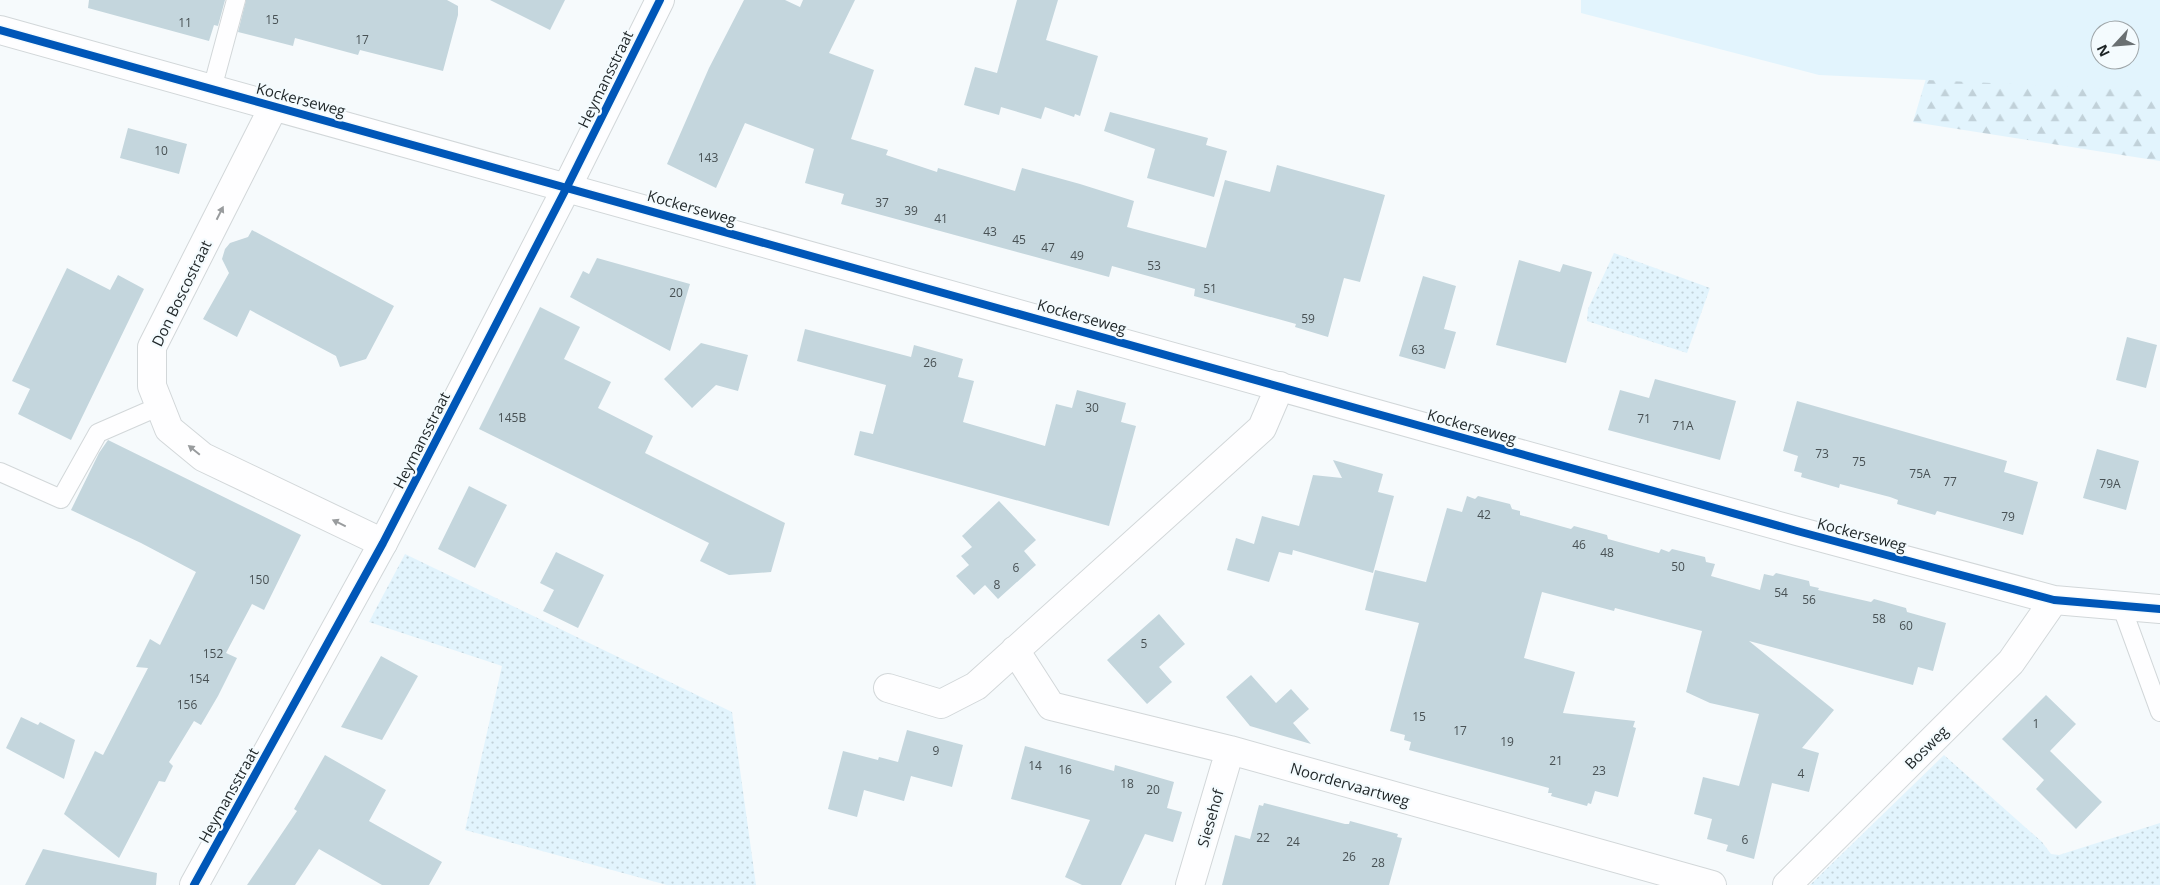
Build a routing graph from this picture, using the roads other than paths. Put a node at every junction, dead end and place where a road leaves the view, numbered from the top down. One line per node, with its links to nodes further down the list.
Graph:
1 (236, 0): 4 (lane)
2 (660, 0): 6 (street, Heymansstraat)
3 (0, 30): 4 (street, Kockerseweg)
4 (212, 89): 5 (street, Kockerseweg)
5 (274, 106): 6 (street, Kockerseweg); 8 (street, Don Boscostraat, one-way to 5)
6 (567, 187): 7 (street, Kockerseweg); 10 (street, Heymansstraat)
7 (1280, 386): 11 (street, Kockerseweg); 14 (street)
8 (160, 406): 9 (lane); 10 (street, Don Boscostraat, one-way to 8)
9 (0, 472)
10 (383, 543): 18 (street, Heymansstraat)
11 (2054, 600): 12 (street, Kockerseweg); 21 (street, Bosweg)
12 (2121, 605): 13 (street, Kockerseweg); 16 (lane)
13 (2160, 609)
14 (1014, 650): 15 (street); 17 (street, Noordervaartweg)
15 (888, 688)
16 (2160, 712)
17 (1230, 750): 19 (street, Siesehof); 20 (street, Noordervaartweg)
18 (194, 885)
19 (1190, 885)
20 (1712, 885)
21 (1787, 885)

